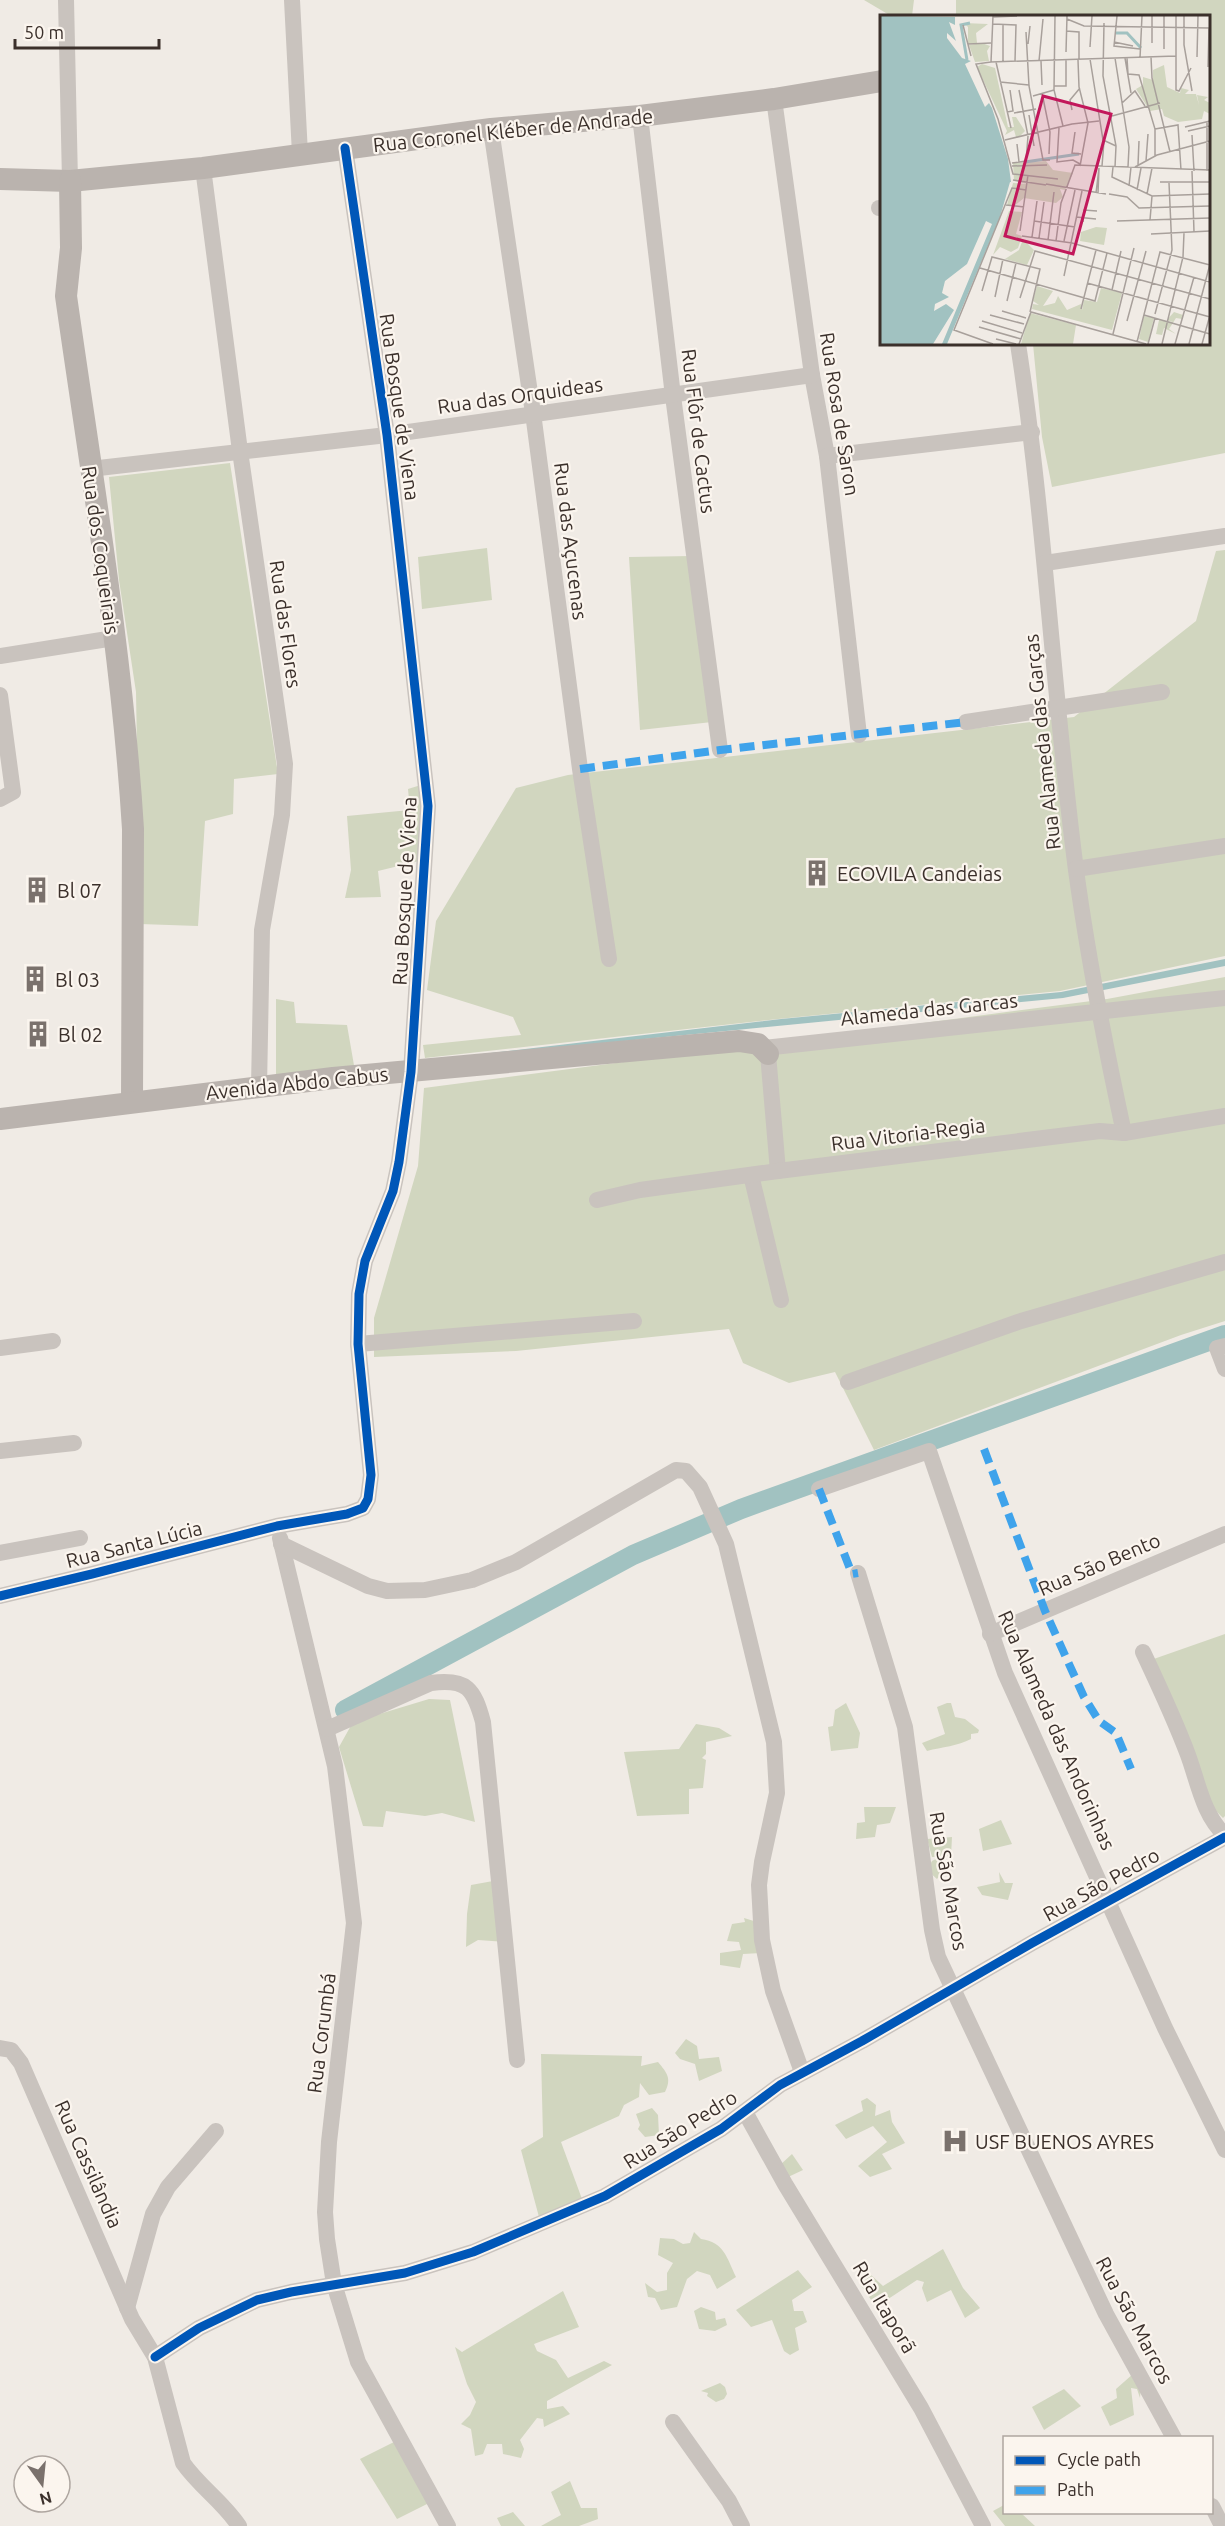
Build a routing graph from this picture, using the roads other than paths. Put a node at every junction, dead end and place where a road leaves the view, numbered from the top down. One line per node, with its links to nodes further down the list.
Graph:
1 (66, 0): 11 (street, Rua dos Coqueirais)
2 (292, 0): 8 (street)
3 (880, 81): 4 (main road, Rua Coronel Kléber de Andrade)
4 (774, 99): 5 (main road, Rua Coronel Kléber de Andrade); 13 (street, Rua Rosa de Saron)
5 (640, 116): 6 (main road, Rua Coronel Kléber de Andrade); 14 (street, Rua Flôr de Cactus)
6 (491, 129): 7 (main road, Rua Coronel Kléber de Andrade); 15 (street, Rua das Açucenas)
7 (345, 148): 8 (main road, Rua Coronel Kléber de Andrade); 17 (street, Rua Bosque de Viena)
8 (300, 154): 9 (main road, Rua Coronel Kléber de Andrade)
9 (203, 168): 11 (main road, Rua Coronel Kléber de Andrade); 18 (street, Rua das Flores)
10 (0, 179): 11 (main road, Rua Coronel Kléber de Andrade)
11 (70, 181): 20 (main road, Rua dos Coqueirais)
12 (1018, 345): 16 (street, Rua Alameda das Garças)
13 (812, 375): 14 (street, Rua das Orquideas); 19 (street, Rua Rosa de Saron)
14 (673, 396): 15 (street, Rua das Orquideas); 30 (street, Rua Flôr de Cactus)
15 (533, 413): 17 (street, Rua das Orquideas); 34 (street, Rua das Açucenas)
16 (1032, 432): 19 (street); 22 (street, Rua Alameda das Garças)
17 (387, 435): 18 (street, Rua das Orquideas); 38 (street, Rua Bosque de Viena)
18 (240, 451): 20 (street, Rua das Orquideas); 39 (street, Rua das Flores)
19 (827, 456): 29 (street, Rua Rosa de Saron)
20 (90, 469): 23 (main road, Rua dos Coqueirais)
21 (1225, 536): 22 (street)
22 (1045, 563): 27 (street, Rua Alameda das Garças)
23 (114, 638): 24 (street); 40 (main road, Rua dos Coqueirais)
24 (0, 656)
25 (1162, 692): 27 (street)
26 (0, 695): 31 (street)
27 (1058, 709): 28 (street); 33 (street, Rua Alameda das Garças)
28 (966, 722)
29 (859, 735)
30 (720, 750)
31 (0, 799)
32 (1225, 846): 33 (street)
33 (1076, 869): 36 (street, Rua Alameda das Garças)
34 (609, 959)
35 (1225, 998): 36 (street, Alameda das Garcas)
36 (1097, 1010): 37 (street, Alameda das Garcas); 43 (street, Rua Alameda das Garças)
37 (766, 1051): 38 (main road, Avenida Abdo Cabus); 44 (street)
38 (411, 1072): 39 (main road, Avenida Abdo Cabus); 51 (street, Rua Bosque de Viena)
39 (259, 1087): 40 (main road, Avenida Abdo Cabus)
40 (132, 1101): 42 (main road, Avenida Abdo Cabus)
41 (1225, 1116): 43 (street, Rua Vitoria-Regia)
42 (0, 1119)
43 (1125, 1133): 44 (street, Rua Vitoria-Regia)
44 (778, 1171): 45 (street, Rua Vitoria-Regia)
45 (751, 1175): 46 (street, Rua Vitoria-Regia); 48 (street)
46 (597, 1200)
47 (1225, 1262): 55 (street)
48 (781, 1300)
49 (634, 1321): 51 (street)
50 (53, 1341): 53 (street)
51 (358, 1344): 59 (street, Rua Bosque de Viena)
52 (1221, 1347): 54 (street)
53 (0, 1348)
54 (1225, 1369)
55 (848, 1382)
56 (74, 1443): 57 (street)
57 (0, 1451)
58 (819, 1489): 66 (street, Rua Alameda das Andorinhas)
59 (277, 1526): 62 (street, Rua Corumbá); 65 (street, Rua Santa Lúcia)
60 (1225, 1534): 66 (street, Rua São Bento)
61 (80, 1538): 63 (street)
62 (281, 1544): 68 (street, Rua Corumbá); 74 (street)
63 (0, 1553)
64 (858, 1573): 71 (street, Rua São Marcos)
65 (0, 1596)
66 (990, 1634): 70 (street, Rua Alameda das Andorinhas)
67 (1143, 1652): 69 (street)
68 (327, 1729): 73 (street); 78 (street, Rua Corumbá)
69 (1225, 1836): 70 (street, Rua São Pedro)
70 (1109, 1901): 71 (street, Rua São Pedro); 77 (street, Rua Alameda das Andorinhas)
71 (953, 1989): 74 (street, Rua São Pedro); 82 (street, Rua São Marcos)
72 (0, 2048): 79 (street, Rua Cassilândia)
73 (517, 2060)
74 (802, 2072): 75 (street, Rua São Pedro)
75 (745, 2112): 78 (street, Rua São Pedro); 87 (street, Rua Itaporã)
76 (216, 2131): 79 (street, Rua Cassilândia)
77 (1225, 2150)
78 (334, 2284): 80 (street, Rua São Pedro); 85 (street, Rua Corumbá)
79 (127, 2308): 80 (street, Rua Cassilândia)
80 (155, 2357): 84 (street, Rua Cassilândia)
81 (673, 2422): 86 (street)
82 (1173, 2436)
83 (1213, 2508): 88 (street)
84 (239, 2526)
85 (448, 2526)
86 (742, 2526)
87 (983, 2526)
88 (1222, 2526)

